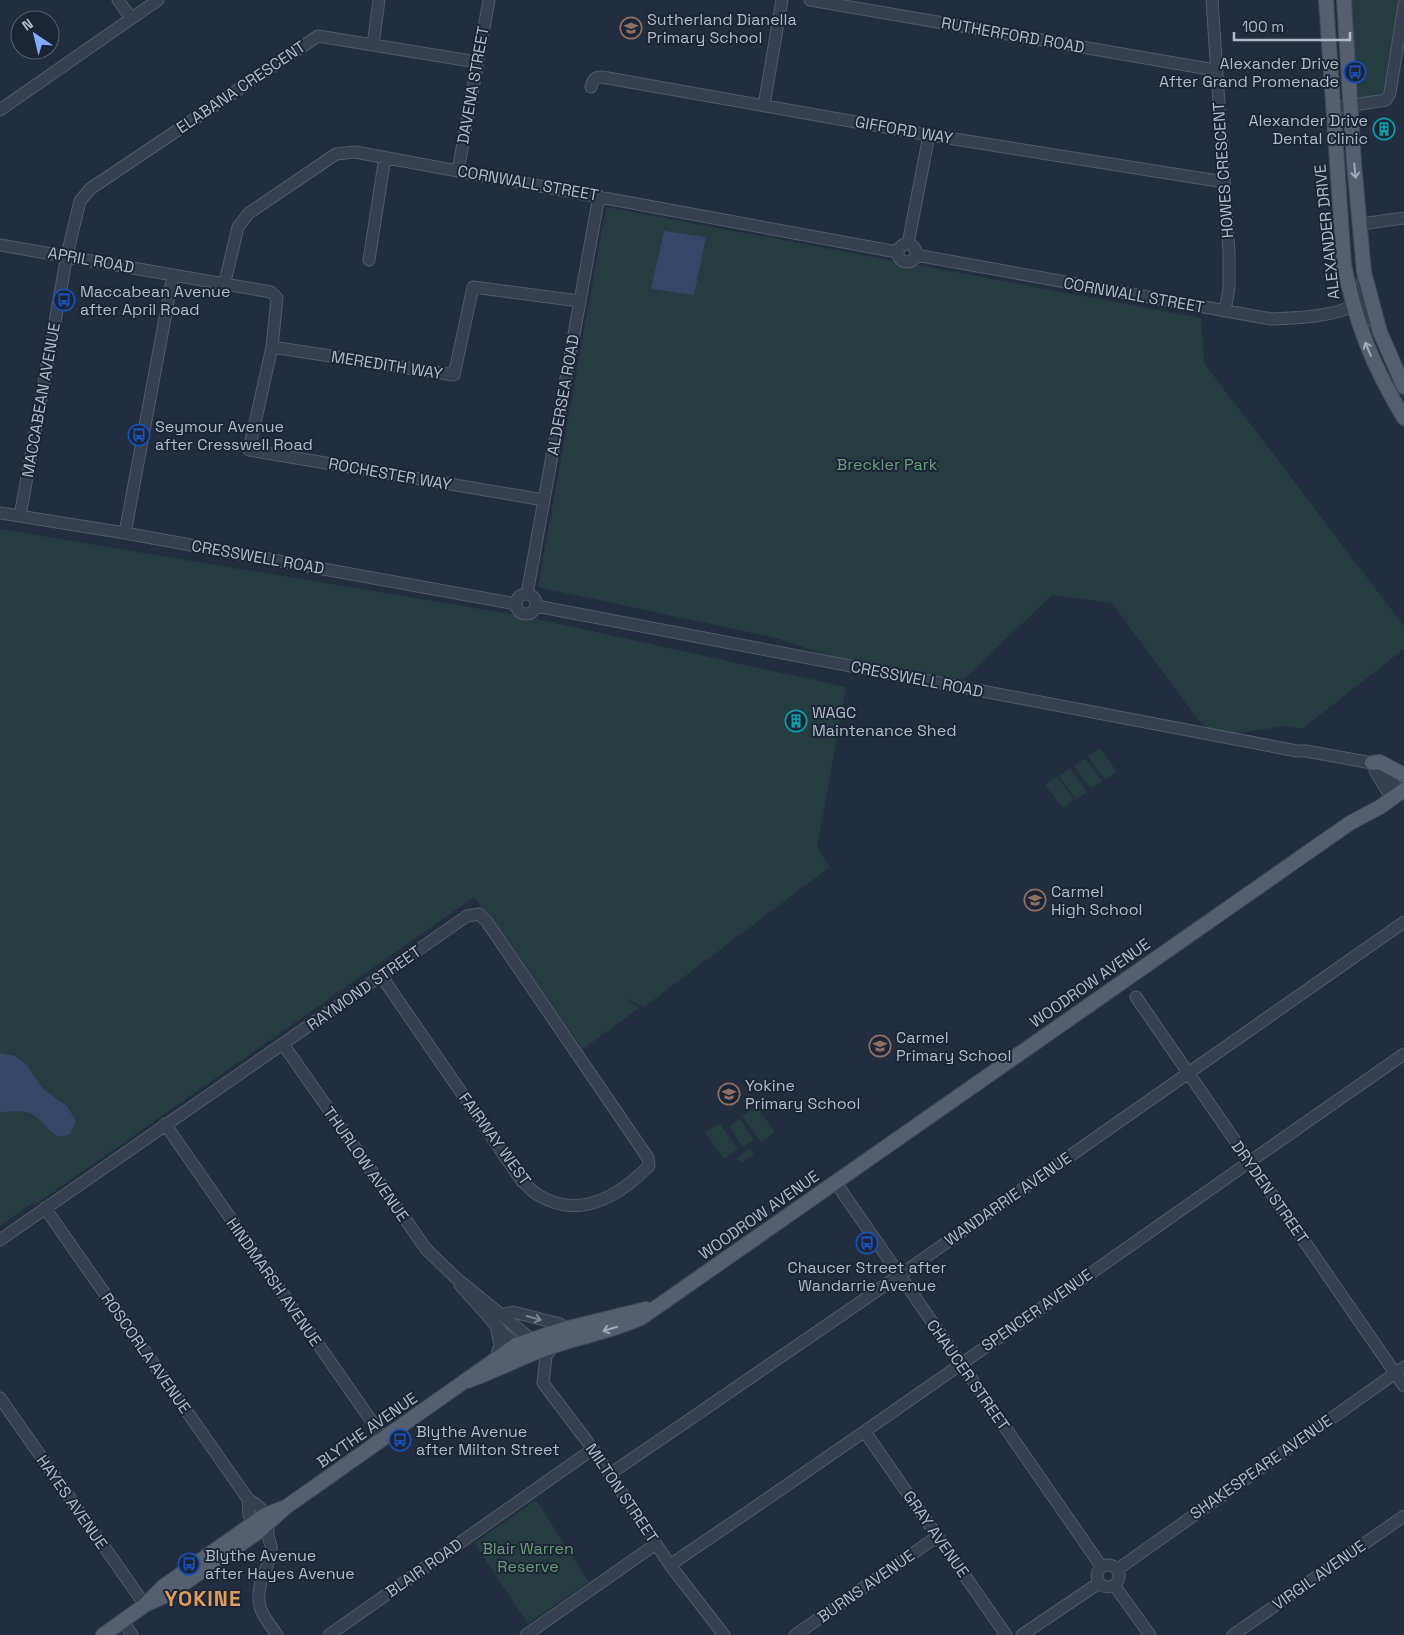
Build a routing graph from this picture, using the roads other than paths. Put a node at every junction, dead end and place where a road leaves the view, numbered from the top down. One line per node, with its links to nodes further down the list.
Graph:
1 (118, 0): 11 (street)
2 (158, 0): 11 (street)
3 (379, 0): 12 (street)
4 (489, 0): 13 (street, DAVENA STREET)
5 (782, 0): 16 (street)
6 (810, 0): 14 (street, RUTHERFORD ROAD)
7 (1212, 0): 14 (street, HOWES CRESCENT)
8 (1326, 0): 18 (main road, ALEXANDER DRIVE)
9 (1344, 0): 17 (main road, ALEXANDER DRIVE)
10 (1404, 5): 17 (street)
11 (131, 18): 19 (street)
12 (373, 45): 13 (street, ELABANA CRESCENT); 30 (street, ELABANA CRESCENT)
13 (477, 62): 22 (street, DAVENA STREET)
14 (1216, 70): 23 (street, HOWES CRESCENT)
15 (591, 87): 16 (street, GIFFORD WAY)
16 (764, 105): 20 (street, GIFFORD WAY)
17 (1351, 106): 18 (street); 26 (main road, ALEXANDER DRIVE, one-way to 26)
18 (1334, 108): 38 (main road, ALEXANDER DRIVE)
19 (0, 110)
20 (929, 135): 23 (street, GIFFORD WAY); 27 (street)
21 (385, 157): 22 (street, CORNWALL STREET); 32 (street); 35 (street, CORNWALL STREET)
22 (458, 171): 24 (street, CORNWALL STREET)
23 (1224, 182): 39 (street, HOWES CRESCENT)
24 (599, 196): 29 (street, CORNWALL STREET); 37 (street, ALDERSEA ROAD)
25 (1404, 218): 26 (street)
26 (1361, 224): 33 (main road, ALEXANDER DRIVE)
27 (908, 244): 29 (street); 31 (street)
28 (0, 245): 30 (street, APRIL ROAD)
29 (897, 252): 31 (street)
30 (67, 255): 34 (street, APRIL ROAD); 46 (street, MACCABEAN AVENUE)
31 (916, 255): 39 (street, CORNWALL STREET)
32 (369, 260)
33 (1364, 272): 38 (street); 40 (main road, ALEXANDER DRIVE)
34 (173, 275): 35 (street, APRIL ROAD); 47 (street)
35 (225, 282): 36 (street, APRIL ROAD)
36 (271, 292): 41 (street, ROCHESTER WAY)
37 (579, 301): 41 (street, MEREDITH WAY); 44 (street, ALDERSEA ROAD)
38 (1352, 307): 39 (street, CORNWALL STREET); 40 (street); 43 (main road, ALEXANDER DRIVE, one-way to 38)
39 (1225, 311)
40 (1380, 332): 42 (main road, ALEXANDER DRIVE)
41 (272, 347): 44 (street, ROCHESTER WAY)
42 (1404, 387)
43 (1404, 418)
44 (544, 500): 48 (street, ALDERSEA ROAD)
45 (0, 513): 46 (street, CRESSWELL ROAD)
46 (20, 516): 47 (street, CRESSWELL ROAD)
47 (125, 533): 49 (street, CRESSWELL ROAD)
48 (527, 594): 49 (street); 50 (street)
49 (516, 604): 50 (street, CRESSWELL ROAD)
50 (536, 606): 51 (street, CRESSWELL ROAD)
51 (1297, 751): 52 (street, CRESSWELL ROAD); 53 (street, CRESSWELL ROAD)
52 (1372, 763): 53 (main road)
53 (1398, 787): 63 (main road, WOODROW AVENUE)
54 (1404, 922): 59 (street, WANDARRIE AVENUE)
55 (382, 977): 57 (street, RAYMOND STREET); 62 (street, FAIRWAY WEST); 62 (street, RAYMOND STREET)
56 (1136, 998): 59 (street, DRYDEN STREET)
57 (283, 1044): 60 (street, RAYMOND STREET); 67 (street, THURLOW AVENUE)
58 (1404, 1054): 61 (street, SPENCER AVENUE)
59 (1188, 1073): 61 (street, DRYDEN STREET); 66 (street, WANDARRIE AVENUE)
60 (165, 1124): 64 (street, RAYMOND STREET); 82 (street, HINDMARSH AVENUE)
61 (1248, 1162): 76 (street, SPENCER AVENUE); 77 (street, DRYDEN STREET)
62 (650, 1166)
63 (836, 1183): 66 (street, CHAUCER STREET); 68 (main road, WOODROW AVENUE)
64 (45, 1208): 65 (street, RAYMOND STREET); 86 (street, ROSCORLA AVENUE)
65 (0, 1240)
66 (900, 1275): 76 (street, CHAUCER STREET); 84 (street, WANDARRIE AVENUE)
67 (456, 1278): 69 (street, THURLOW AVENUE); 70 (street, THURLOW AVENUE)
68 (653, 1308): 71 (main road, WOODROW AVENUE); 74 (main road, WOODROW AVENUE, one-way to 74)
69 (501, 1315): 71 (street, one-way to 71); 73 (street, THURLOW AVENUE)
70 (496, 1326): 72 (street, THURLOW AVENUE); 75 (street)
71 (564, 1329): 73 (main road, BLYTHE AVENUE)
72 (516, 1345): 73 (main road, BLYTHE AVENUE); 75 (main road, BLYTHE AVENUE)
73 (534, 1346): 74 (main road, BLYTHE AVENUE); 78 (main road, BLYTHE AVENUE)
74 (553, 1346): 83 (street, MILTON STREET)
75 (496, 1358): 78 (main road, BLYTHE AVENUE)
76 (960, 1364): 81 (street, SPENCER AVENUE); 90 (street, CHAUCER STREET)
77 (1399, 1370): 79 (street, DRYDEN STREET); 91 (street, SHAKESPEARE AVENUE)
78 (467, 1381): 82 (main road, BLYTHE AVENUE)
79 (1404, 1386)
80 (0, 1398): 94 (street, HAYES AVENUE)
81 (865, 1432): 87 (street, GRAY AVENUE); 89 (street, SPENCER AVENUE)
82 (384, 1439): 86 (main road, BLYTHE AVENUE)
83 (593, 1449): 84 (street, MILTON STREET); 99 (street, BLAIR ROAD)
84 (610, 1474): 88 (street, MILTON STREET)
85 (1404, 1516): 106 (street, VIRGIL AVENUE)
86 (262, 1523): 94 (main road, BLYTHE AVENUE); 98 (street, ROSCORLA AVENUE)
87 (938, 1536): 102 (street, BURNS AVENUE); 103 (street, GRAY AVENUE)
88 (656, 1544): 89 (street, MILTON STREET); 100 (street)
89 (670, 1565): 101 (street, MILTON STREET)
90 (1101, 1566): 91 (street); 92 (street)
91 (1118, 1569): 93 (street)
92 (1099, 1583): 93 (street); 104 (street)
93 (1114, 1586): 105 (street)
94 (145, 1605): 95 (main road, BLYTHE AVENUE)
95 (121, 1627): 96 (main road, BLYTHE AVENUE); 97 (street)
96 (103, 1635)
97 (132, 1635)
98 (277, 1635)
99 (329, 1635)
100 (526, 1635)
101 (724, 1635)
102 (795, 1635)
103 (1006, 1635)
104 (1022, 1635)
105 (1150, 1635)
106 (1233, 1635)

